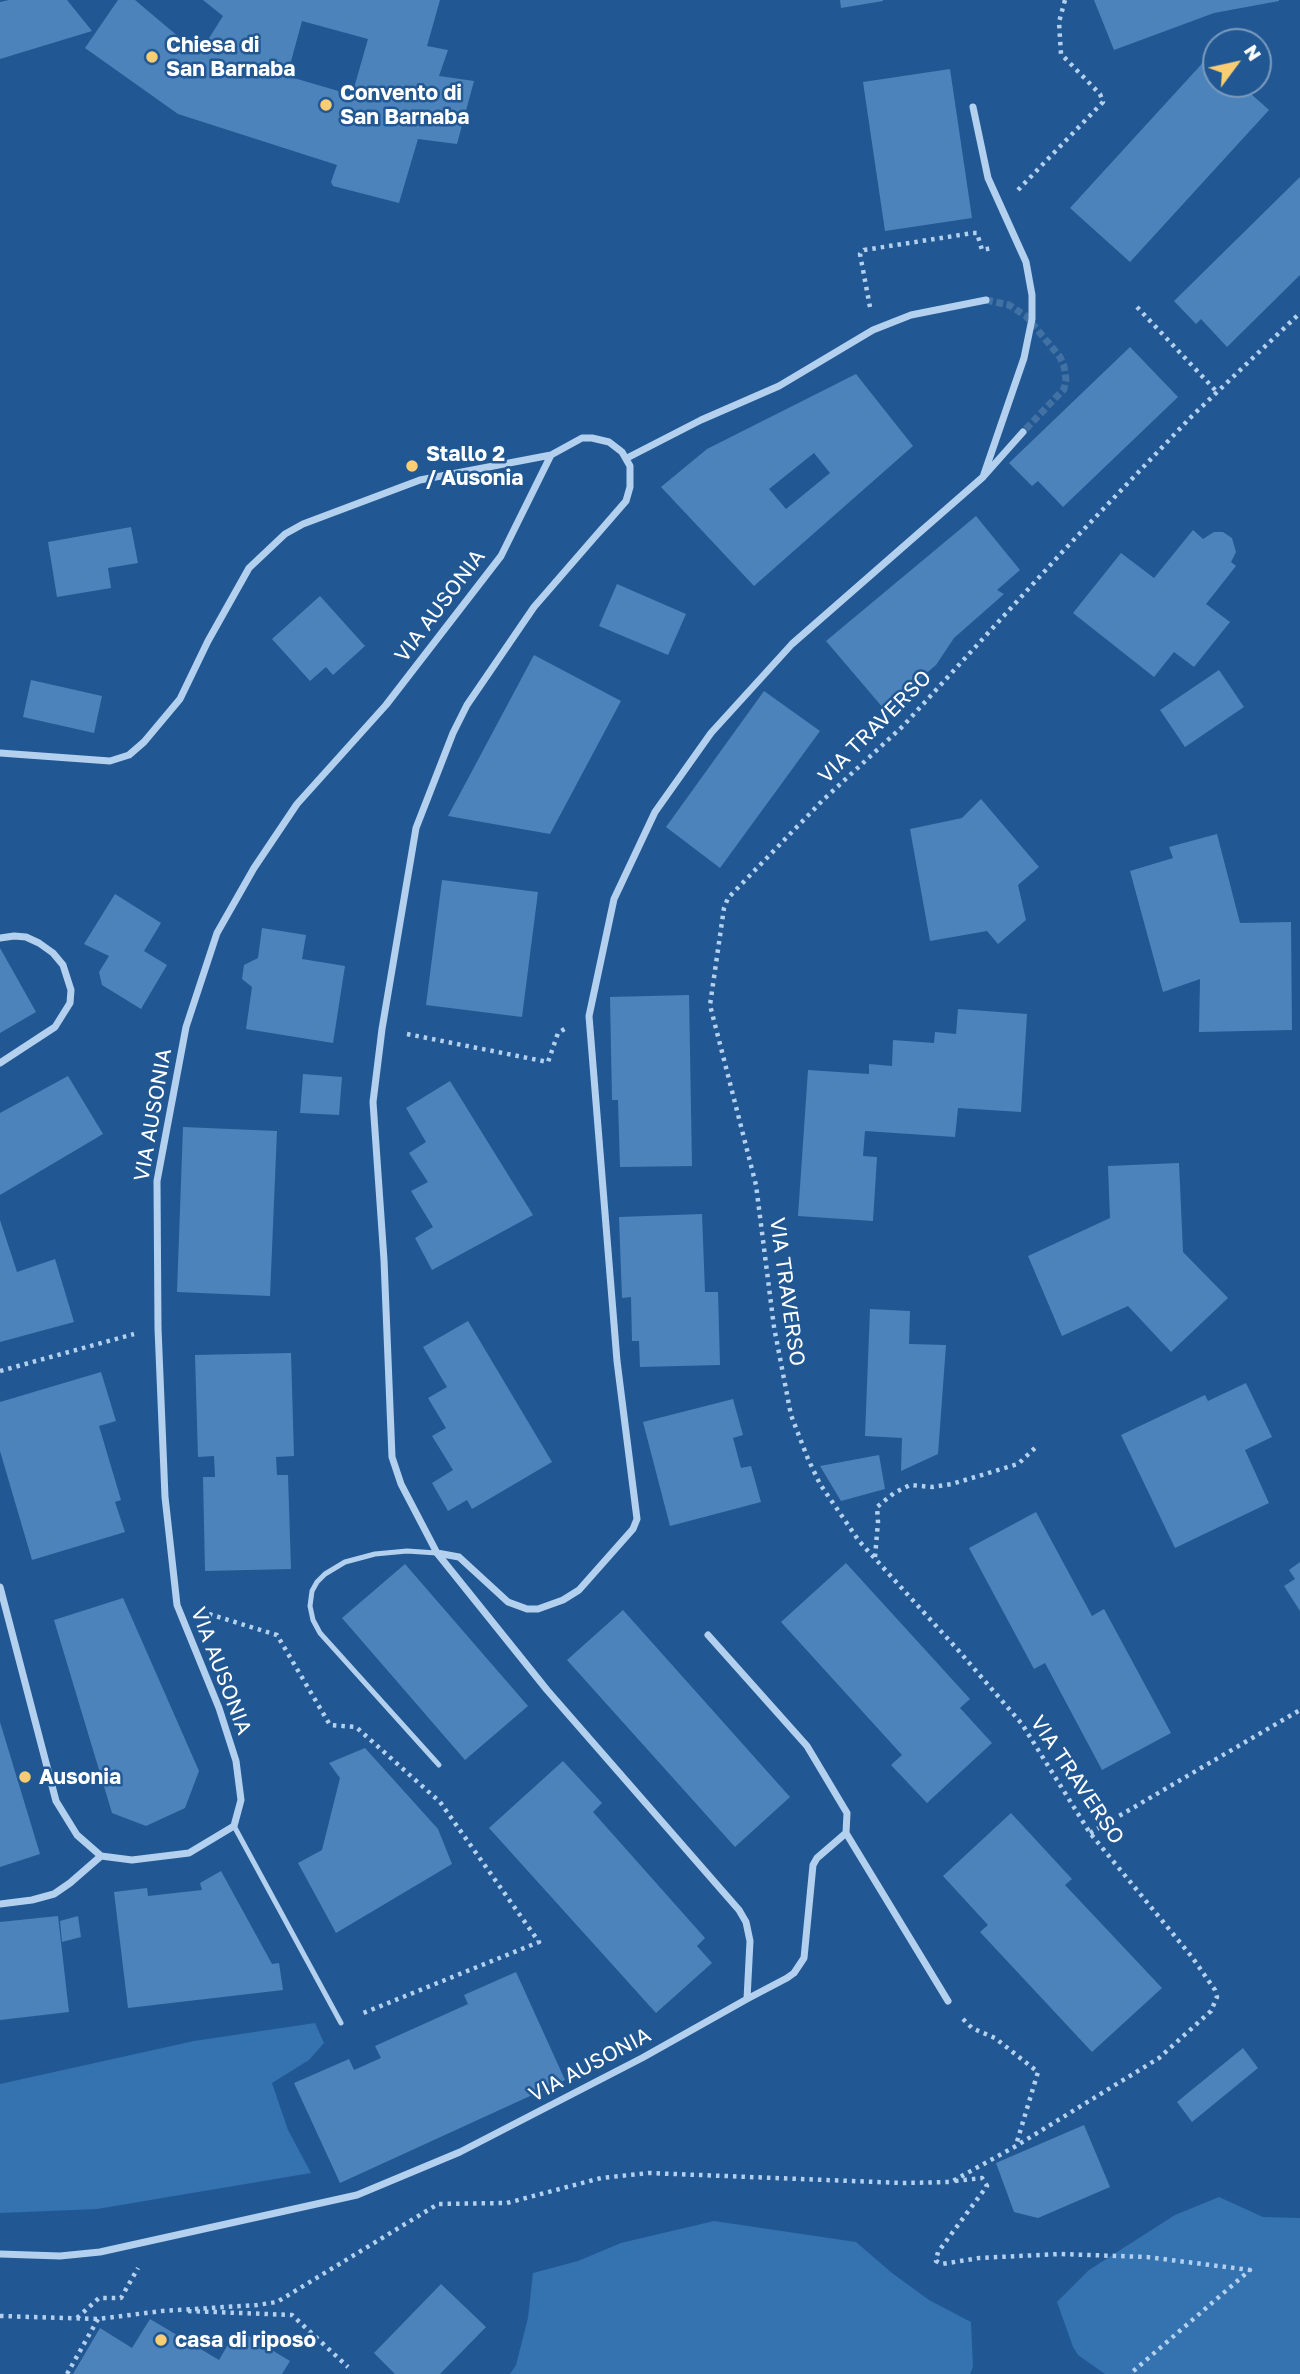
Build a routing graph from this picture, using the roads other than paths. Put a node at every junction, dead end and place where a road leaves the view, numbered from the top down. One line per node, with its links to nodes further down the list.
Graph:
1 (973, 107): 6 (street)
2 (986, 300): 5 (street)
3 (1023, 432): 6 (street)
4 (551, 455): 5 (street); 7 (street); 14 (street, VIA AUSONIA)
5 (627, 458): 10 (street)
6 (983, 477): 10 (street)
7 (0, 753)
8 (0, 938): 9 (street)
9 (0, 1063)
10 (438, 1553): 13 (lane); 18 (street)
11 (0, 1587): 16 (street)
12 (708, 1636): 15 (street)
13 (439, 1765)
14 (234, 1826): 16 (street); 20 (lane)
15 (846, 1833): 18 (street, VIA AUSONIA); 19 (street)
16 (101, 1856): 17 (street)
17 (0, 1904)
18 (747, 1998): 21 (street, VIA AUSONIA)
19 (948, 2001)
20 (341, 2023)
21 (0, 2255)

